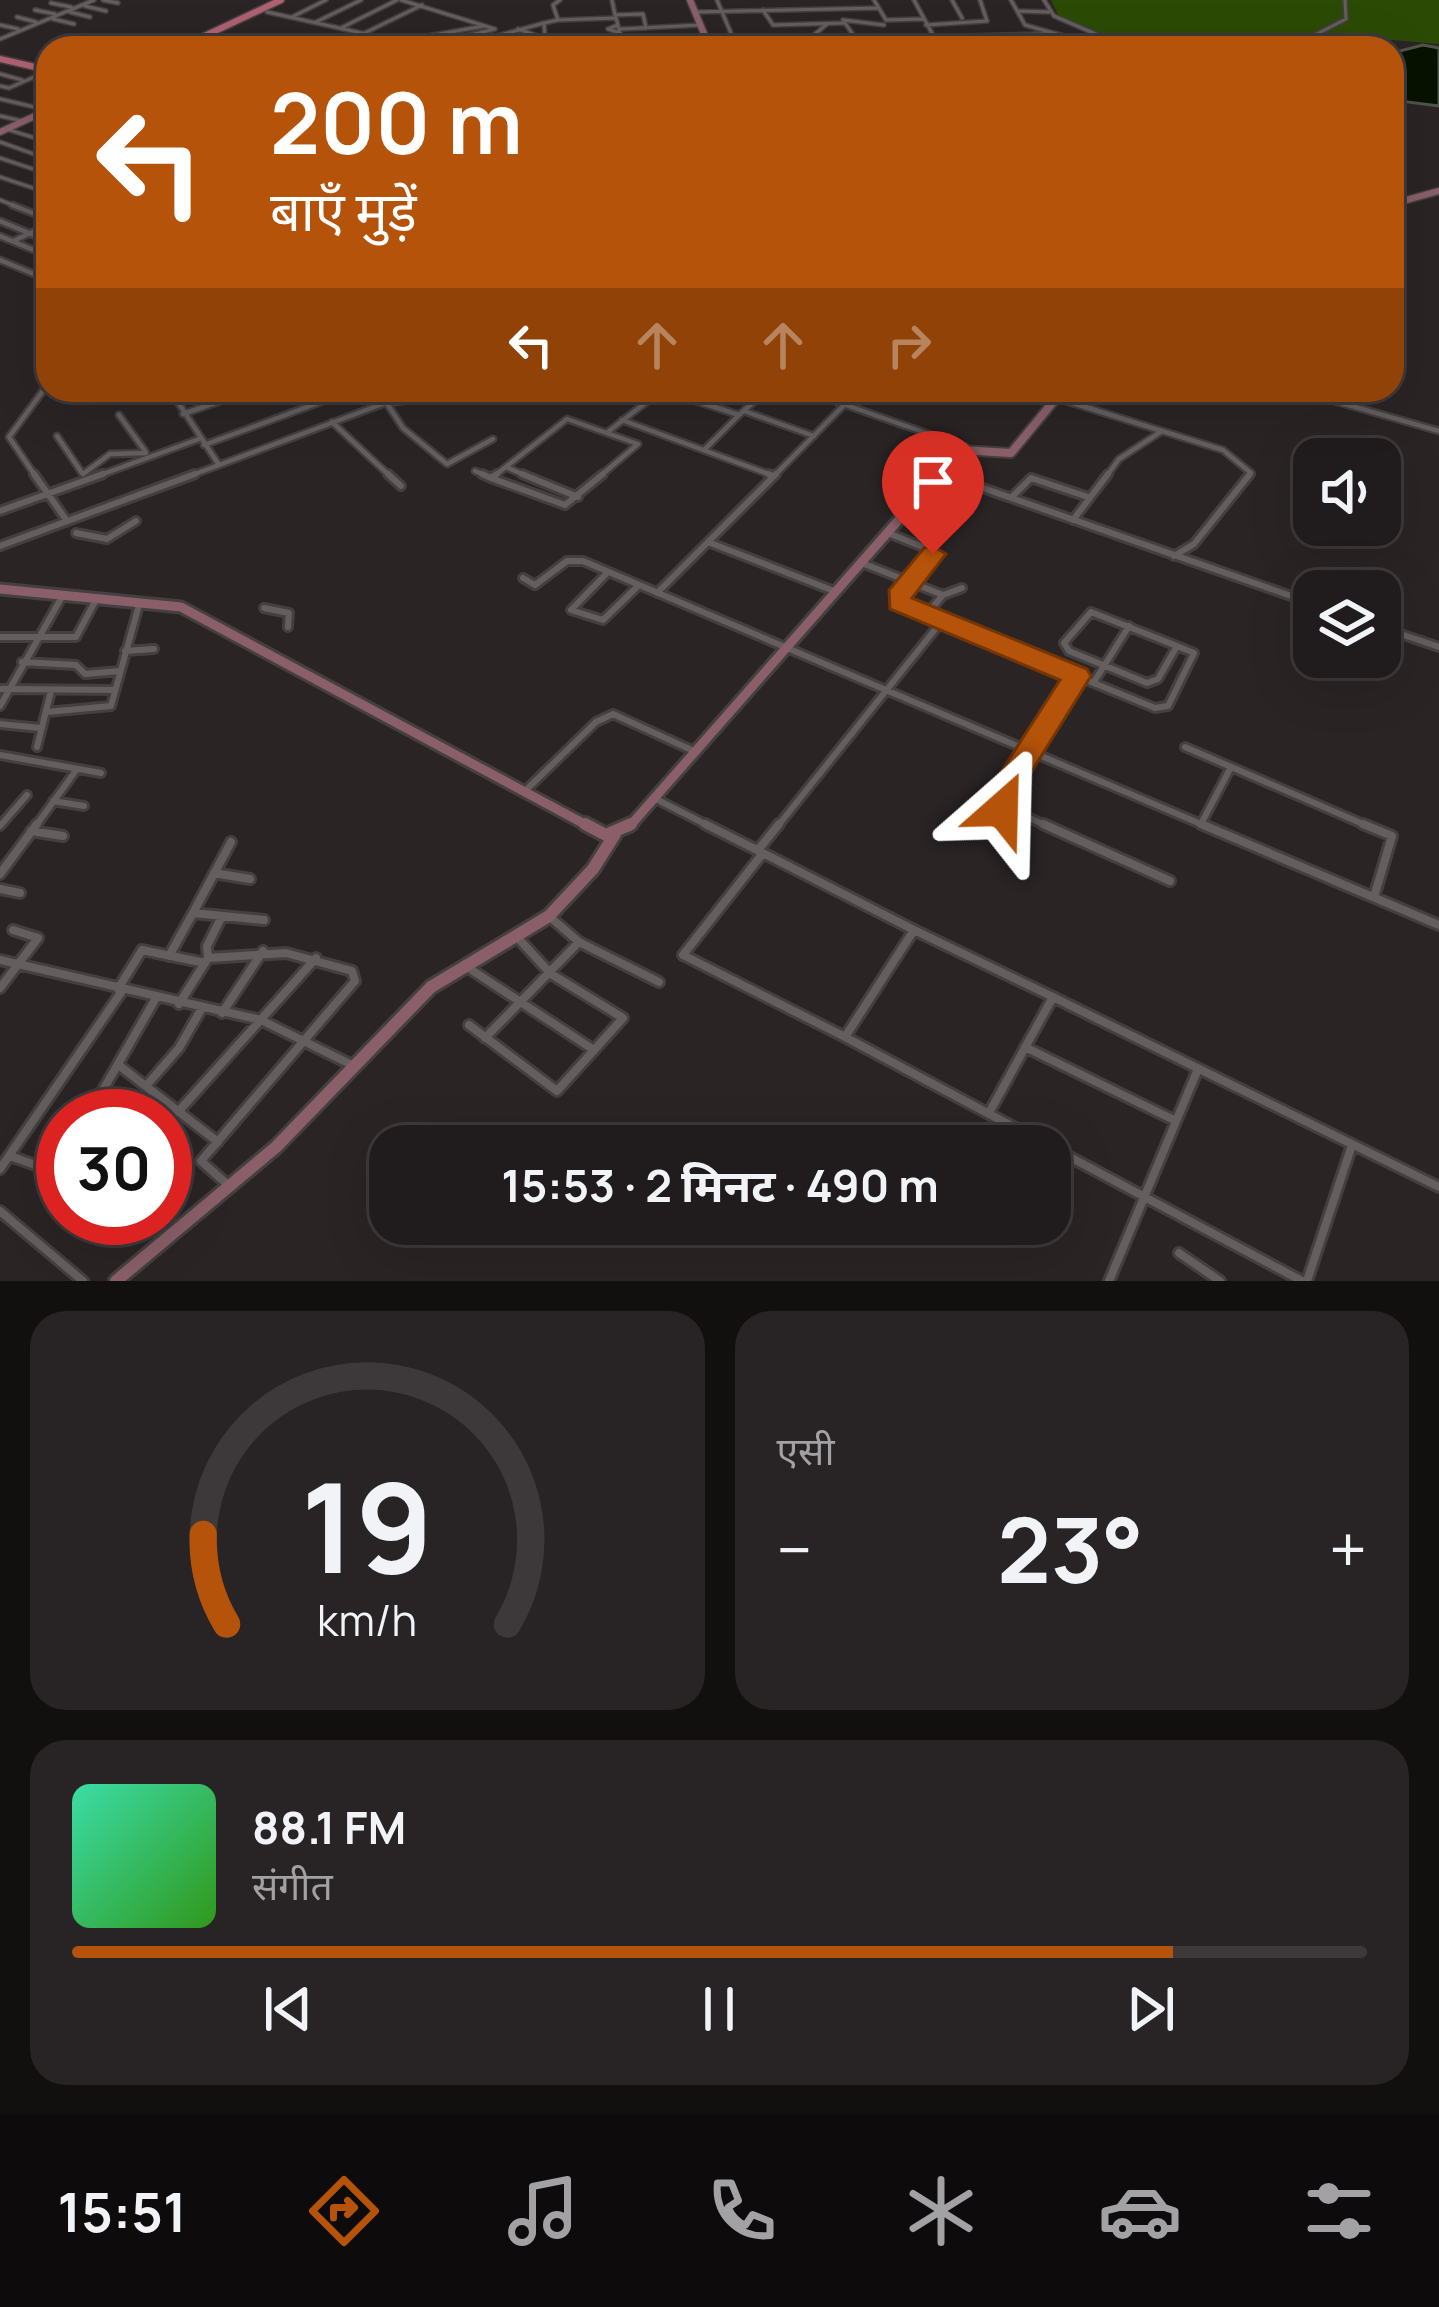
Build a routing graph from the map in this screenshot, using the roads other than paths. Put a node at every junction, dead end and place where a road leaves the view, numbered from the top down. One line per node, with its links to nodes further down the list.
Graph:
1 (94, 0): 24 (street)
2 (103, 0): 21 (street)
3 (281, 0): 63 (main road)
4 (326, 0): 41 (street)
5 (361, 0): 46 (street)
6 (399, 0): 23 (street); 57 (street)
7 (560, 0): 44 (street)
8 (612, 0): 52 (street)
9 (690, 0): 36 (street)
10 (717, 0): 33 (street)
11 (780, 0): 28 (street)
12 (834, 0): 26 (street)
13 (874, 0): 27 (street)
14 (914, 0): 50 (street)
15 (952, 0): 42 (street)
16 (980, 0): 50 (street)
17 (1011, 0): 34 (street)
18 (1044, 0): 37 (street)
19 (1345, 0): 80 (street)
20 (51, 3): 25 (street)
21 (118, 3)
22 (434, 3): 23 (street); 55 (street)
23 (423, 4): 61 (street)
24 (82, 5): 25 (street); 32 (street)
25 (74, 8): 31 (street)
26 (837, 8): 27 (street); 28 (street); 48 (street)
27 (879, 8): 49 (street)
28 (783, 9): 30 (street)
29 (35, 10): 38 (street)
30 (763, 10): 33 (street); 53 (street)
31 (67, 11): 38 (street); 40 (street)
32 (106, 11)
33 (722, 11): 36 (street); 73 (street)
34 (1017, 11): 37 (street); 62 (street)
35 (267, 12): 41 (street)
36 (696, 12): 56 (street)
37 (1050, 12): 79 (street)
38 (58, 15): 43 (street)
39 (16, 17): 45 (street)
40 (90, 17)
41 (291, 17): 46 (street)
42 (962, 18)
43 (50, 19): 45 (street); 51 (street)
44 (558, 20): 47 (street); 52 (street)
45 (40, 22): 60 (street)
46 (315, 22): 57 (street)
47 (544, 22): 59 (street); 70 (street)
48 (844, 22): 49 (street); 53 (street); 75 (street)
49 (885, 22): 50 (street)
50 (925, 22): 76 (street)
51 (74, 24)
52 (618, 24): 58 (street); 58 (street); 71 (street)
53 (826, 24): 74 (street)
54 (0, 25): 60 (street)
55 (488, 25): 66 (street); 67 (street)
56 (701, 25): 58 (street); 72 (street)
57 (340, 28): 61 (street)
58 (646, 28)
59 (518, 29): 68 (street); 69 (street)
60 (22, 30): 81 (street)
61 (366, 34): 64 (street); 65 (street)
62 (1045, 34): 77 (street); 78 (street)
63 (204, 36)
64 (361, 36)
65 (375, 36)
66 (428, 36)
67 (476, 36)
68 (497, 36)
69 (537, 36)
70 (545, 36)
71 (617, 36)
72 (705, 36)
73 (734, 36)
74 (813, 36)
75 (854, 36)
76 (933, 36)
77 (971, 36)
78 (1054, 36)
79 (1097, 36)
80 (1313, 36)
81 (0, 39)
82 (0, 59): 83 (main road)
83 (36, 70)
84 (0, 74): 86 (street)
85 (36, 76): 86 (street)
86 (26, 80): 87 (street)
87 (0, 86)
88 (0, 99): 89 (street)
89 (36, 107)
90 (36, 115): 92 (street)
91 (0, 116): 92 (street)
92 (22, 121): 93 (street)
93 (3, 130): 94 (street)
94 (36, 139)
95 (0, 142): 96 (street)
96 (36, 154)
97 (0, 158): 98 (street)
98 (36, 170)
99 (0, 177): 100 (street)
100 (36, 190)
101 (1436, 196): 103 (street)
102 (0, 200): 104 (street)
103 (1404, 202)
104 (36, 216)
105 (0, 221): 107 (street)
106 (36, 229): 107 (street)
107 (30, 233): 109 (street); 110 (street)
108 (0, 236): 110 (street)
109 (36, 236)
110 (13, 241): 111 (street)
111 (35, 250)
112 (0, 260): 113 (street)
113 (34, 274)
114 (36, 401): 152 (street)
115 (176, 402): 130 (street)
116 (218, 402): 130 (street)
117 (320, 402): 127 (street)
118 (393, 402): 126 (street)
119 (644, 402): 132 (street)
120 (702, 402): 129 (street)
121 (753, 402): 129 (street)
122 (839, 402): 128 (street)
123 (1053, 402): 141 (street)
124 (1082, 402): 135 (street)
125 (1337, 402): 136 (street)
126 (385, 403): 133 (street); 139 (street)
127 (314, 404): 140 (street)
128 (845, 404): 138 (street); 141 (street)
129 (741, 413): 138 (street); 142 (street)
130 (183, 414): 140 (street)
131 (119, 415): 143 (street)
132 (622, 420): 134 (street); 142 (street)
133 (332, 422): 144 (street); 151 (street)
134 (609, 431): 145 (street); 153 (street)
135 (1162, 431): 154 (street); 163 (street)
136 (1439, 431)
137 (57, 436): 149 (street)
138 (814, 436): 148 (street)
139 (494, 439)
140 (202, 442): 143 (street); 144 (street)
141 (965, 447): 147 (street)
142 (704, 450): 148 (street)
143 (147, 455): 149 (street); 149 (street)
144 (219, 465): 157 (street)
145 (506, 467): 150 (street); 153 (street)
146 (475, 471): 150 (street)
147 (938, 472): 155 (street); 161 (street)
148 (774, 476): 162 (street)
149 (84, 477): 152 (street)
150 (491, 478): 153 (street)
151 (400, 486)
152 (48, 494): 156 (street); 157 (street)
153 (578, 497)
154 (1088, 497): 155 (street); 158 (street)
155 (1011, 498): 158 (street)
156 (0, 511)
157 (67, 520): 164 (street)
158 (1073, 520): 165 (street)
159 (136, 521): 160 (street)
160 (76, 533)
161 (887, 533): 166 (street); 170 (street)
162 (708, 542): 174 (street); 175 (street)
163 (1193, 544): 165 (street); 167 (street)
164 (0, 546)
165 (1174, 556): 167 (street)
166 (862, 562): 170 (street); 174 (street)
167 (1201, 565): 178 (street)
168 (608, 572): 169 (street); 171 (street); 171 (street)
169 (523, 578)
170 (910, 581): 177 (street); 182 (street)
171 (639, 586): 175 (street)
172 (962, 588): 177 (street)
173 (0, 589): 176 (street)
174 (835, 591): 191 (street)
175 (657, 593): 191 (street)
176 (63, 595): 179 (street); 188 (street)
177 (943, 595): 182 (street)
178 (1293, 597)
179 (97, 598): 180 (street); 188 (street)
180 (141, 602): 193 (street); 215 (street)
181 (264, 608): 185 (street)
182 (926, 615): 183 (street)
183 (941, 622): 197 (street); 200 (street)
184 (1129, 626): 189 (street); 195 (street); 195 (street)
185 (288, 627)
186 (1401, 634): 190 (street)
187 (0, 637): 188 (street)
188 (37, 638): 194 (street)
189 (1178, 645): 195 (street); 198 (street)
190 (1439, 647)
191 (788, 648): 200 (street); 210 (street)
192 (154, 649): 193 (street)
193 (125, 651): 196 (street)
194 (22, 662): 196 (street); 199 (street)
195 (1103, 666): 198 (street)
196 (119, 671): 201 (street)
197 (1077, 676): 198 (street); 209 (street)
198 (1094, 682)
199 (4, 689): 202 (street); 203 (street)
200 (887, 689): 209 (street); 226 (street)
201 (115, 690): 202 (street); 204 (street)
202 (51, 691): 204 (street)
203 (0, 706)
204 (46, 712): 206 (street)
205 (0, 724): 206 (street)
206 (40, 728): 208 (street)
207 (1185, 747): 212 (street)
208 (37, 748)
209 (1031, 750): 221 (street); 230 (street)
210 (697, 752): 215 (street); 217 (street)
211 (0, 755): 213 (street)
212 (1231, 766): 221 (street); 233 (street)
213 (77, 769): 214 (street); 218 (street)
214 (101, 773)
215 (524, 793): 223 (street)
216 (27, 795): 220 (street)
217 (653, 798): 223 (street); 226 (street)
218 (53, 801): 219 (street); 222 (street)
219 (84, 806)
220 (1, 823)
221 (1202, 824): 233 (street)
222 (31, 831): 224 (street); 228 (street)
223 (615, 834): 235 (street)
224 (62, 836)
225 (231, 842): 227 (street)
226 (761, 852): 240 (street); 262 (street)
227 (214, 873): 229 (street); 234 (street)
228 (0, 874)
229 (250, 879)
230 (1170, 881)
231 (0, 889): 232 (street)
232 (20, 892)
233 (1374, 897): 238 (street)
234 (193, 913): 236 (street); 244 (street)
235 (549, 916): 241 (street); 242 (street)
236 (221, 918): 237 (street); 247 (street)
237 (264, 920)
238 (1439, 925)
239 (14, 930): 248 (street)
240 (914, 930): 254 (street); 262 (street)
241 (515, 934): 249 (street); 250 (street)
242 (579, 942): 250 (street); 251 (street)
243 (263, 951): 245 (street); 247 (street); 259 (street)
244 (169, 956): 247 (street); 253 (street)
245 (316, 958): 260 (street); 264 (street)
246 (0, 960): 248 (street)
247 (207, 960): 256 (street)
248 (17, 964): 252 (street); 253 (street)
249 (464, 964): 257 (street); 267 (street)
250 (551, 974): 257 (street); 266 (street)
251 (659, 982)
252 (0, 988)
253 (120, 990): 255 (street); 279 (street)
254 (1053, 997): 265 (street); 269 (street)
255 (156, 998): 256 (street); 268 (street)
256 (179, 1004): 258 (street)
257 (519, 1005): 263 (street); 266 (street)
258 (202, 1008): 259 (street); 270 (street)
259 (222, 1013): 260 (street)
260 (261, 1019): 264 (street); 273 (street)
261 (469, 1025): 263 (street)
262 (845, 1037): 274 (street)
263 (485, 1038): 266 (street)
264 (303, 1043): 267 (street); 277 (street)
265 (1025, 1047): 274 (street); 275 (street)
266 (594, 1050)
267 (352, 1065): 282 (street)
268 (121, 1066): 270 (street); 271 (street)
269 (1198, 1069): 275 (street); 278 (street)
270 (146, 1086): 272 (street)
271 (106, 1089)
272 (150, 1089)
273 (192, 1096)
274 (989, 1113): 284 (street)
275 (1176, 1120): 284 (street)
276 (192, 1122): 277 (street)
277 (218, 1142): 282 (street)
278 (1352, 1144): 283 (street); 291 (street)
279 (10, 1156): 280 (street); 281 (street)
280 (36, 1165)
281 (0, 1168)
282 (228, 1185): 288 (street)
283 (1439, 1187)
284 (1144, 1196): 289 (street); 291 (street)
285 (0, 1211): 287 (street)
286 (1179, 1253): 290 (street)
287 (83, 1281)
288 (116, 1281)
289 (1109, 1281)
290 (1220, 1281)
291 (1304, 1281)

